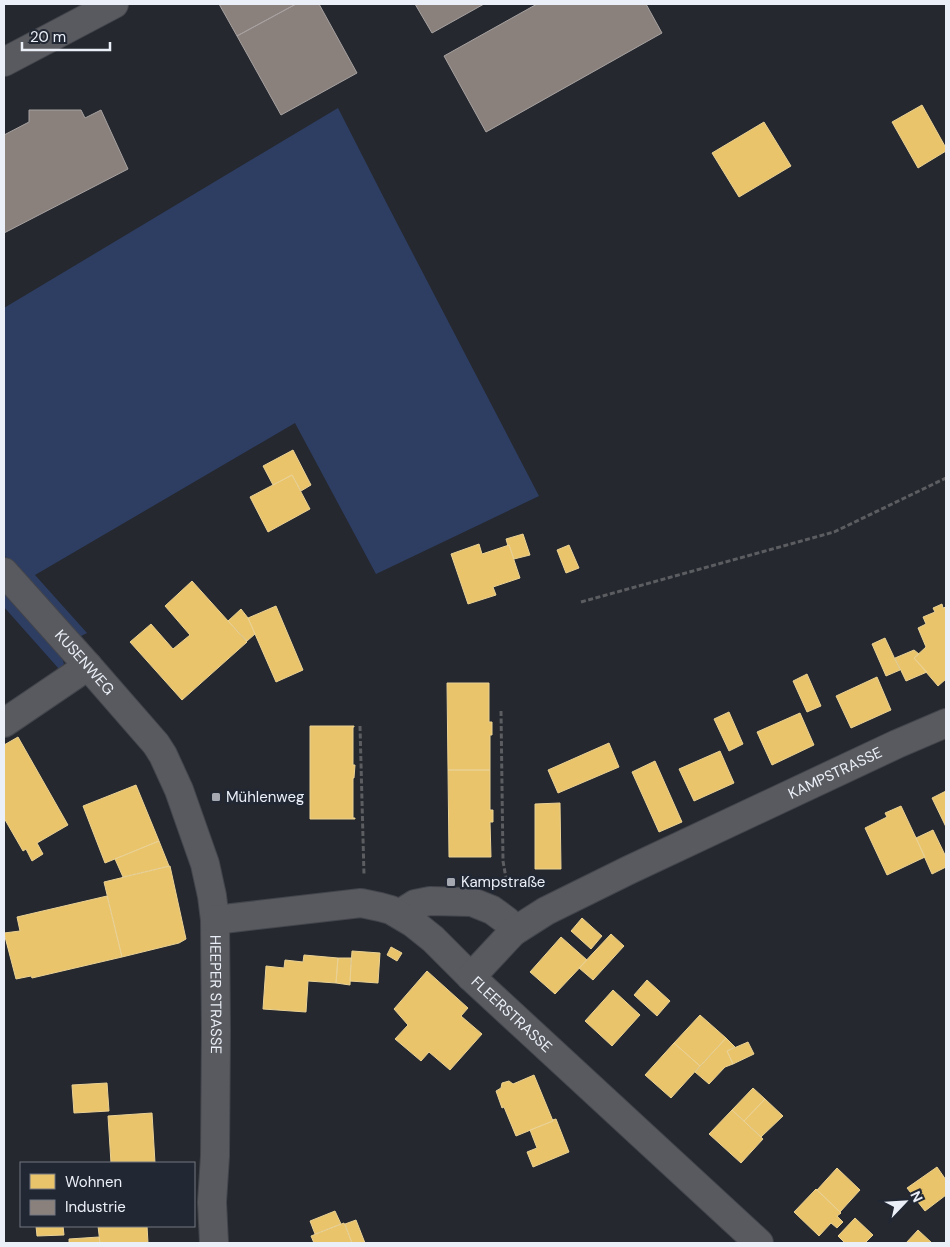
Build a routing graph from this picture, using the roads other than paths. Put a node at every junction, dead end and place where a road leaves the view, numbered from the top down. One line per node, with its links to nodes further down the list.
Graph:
1 (114, 4): 2 (street)
2 (4, 62)
3 (4, 572): 4 (street, KUSENWEG)
4 (88, 666): 5 (street); 7 (street, KUSENWEG)
5 (4, 723)
6 (946, 723): 10 (street, KAMPSTRASSE)
7 (163, 755): 9 (street, HEEPER STRASSE)
8 (398, 914): 9 (street, FLEERSTRASSE); 10 (street); 11 (street, FLEERSTRASSE)
9 (215, 920): 12 (street, HEEPER STRASSE)
10 (513, 932): 11 (street, KAMPSTRASSE)
11 (471, 976): 13 (street, FLEERSTRASSE)
12 (214, 1243)
13 (759, 1243)

